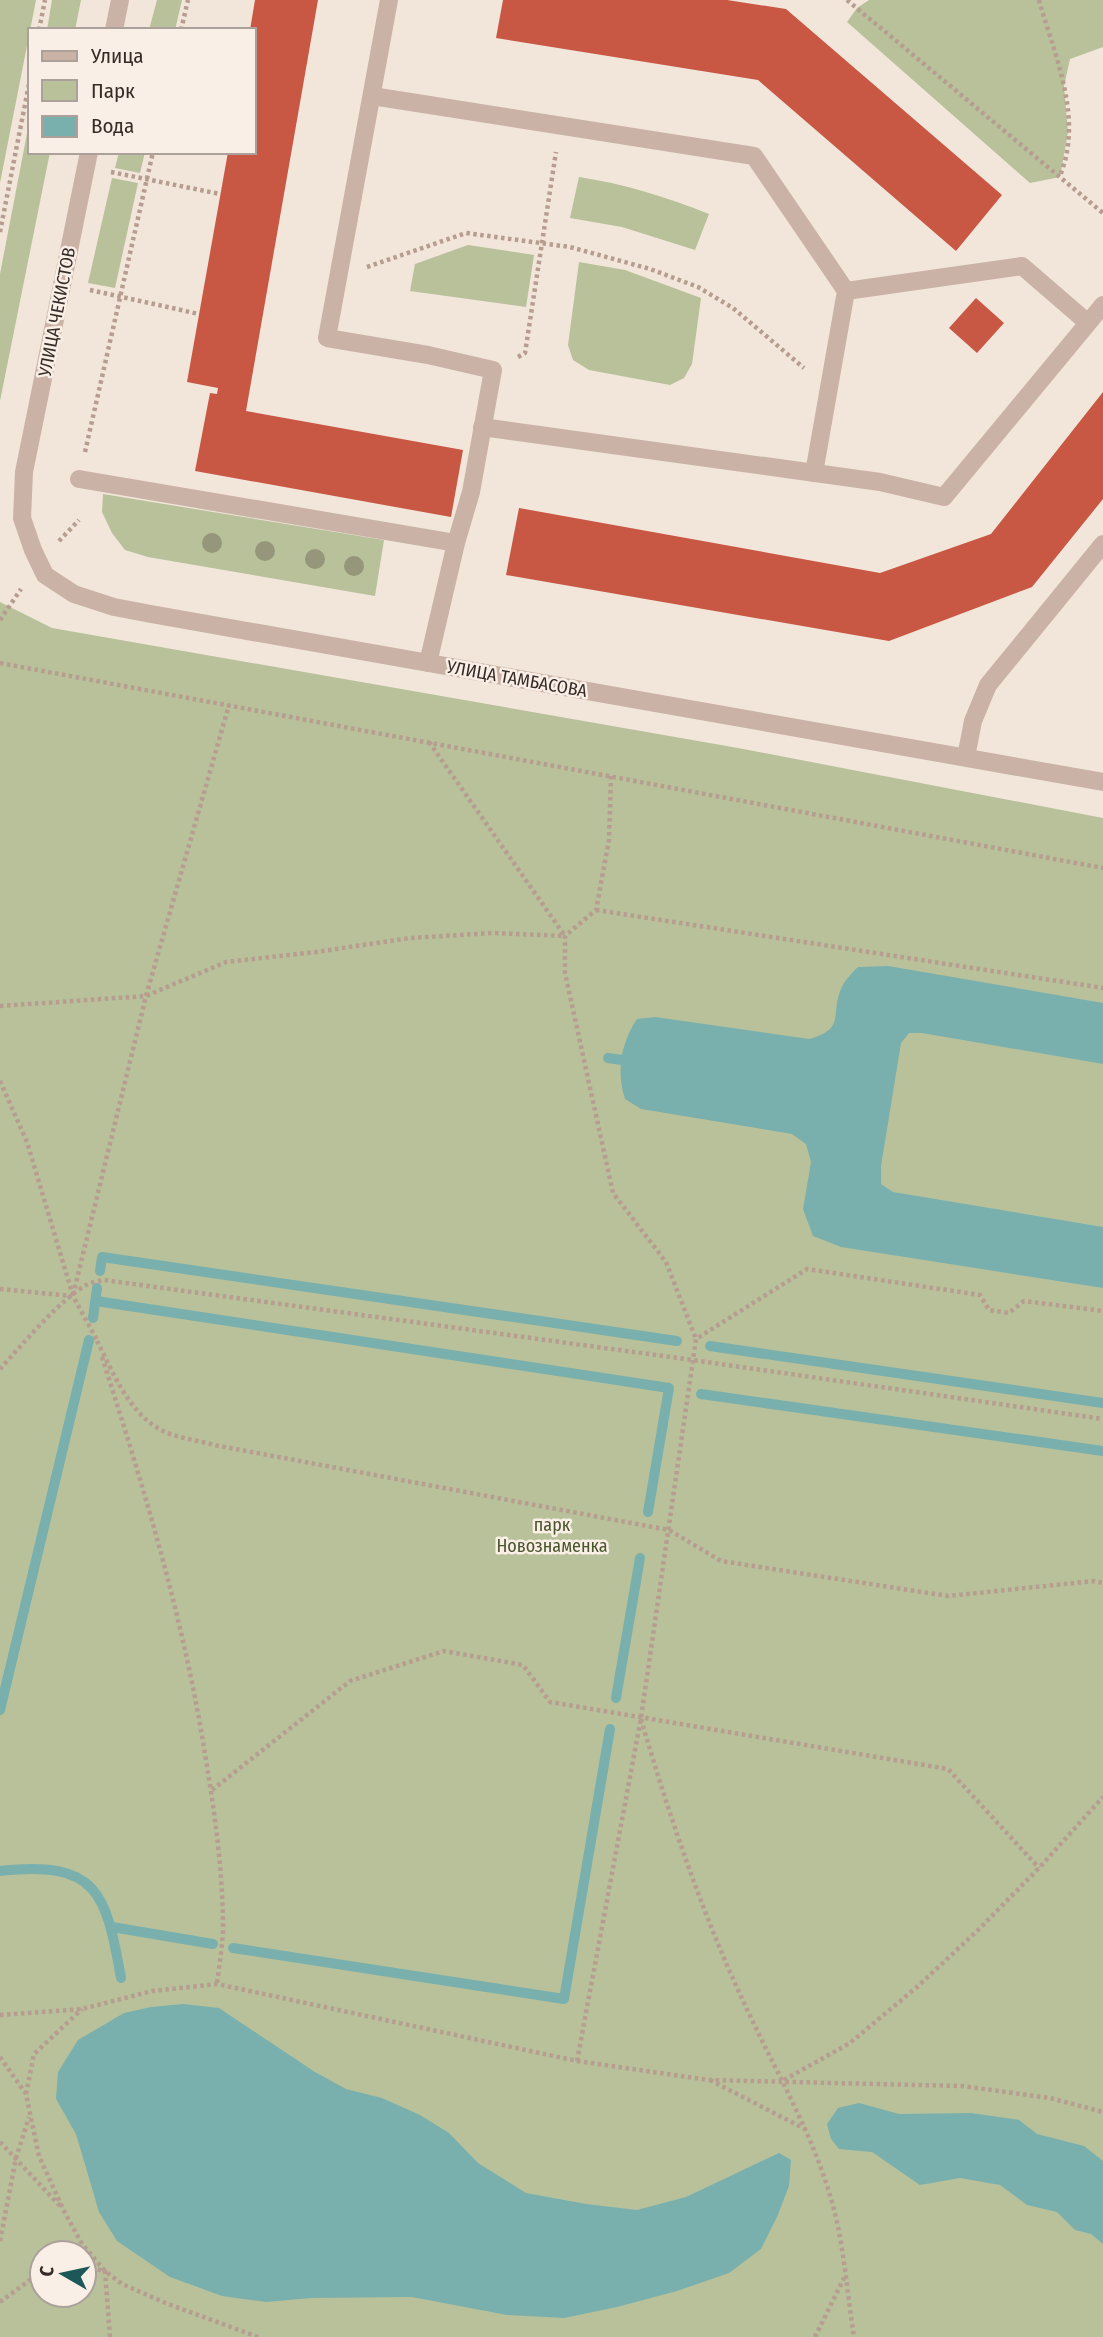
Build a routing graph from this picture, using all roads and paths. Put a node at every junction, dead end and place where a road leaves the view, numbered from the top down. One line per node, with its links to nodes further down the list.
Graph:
1 (45, 0): 7 (path)
2 (120, 0): 8 (street)
3 (188, 0): 9 (path)
4 (389, 0): 11 (street)
5 (847, 0): 15 (path)
6 (1039, 0): 15 (path)
7 (39, 28)
8 (114, 28)
9 (181, 28)
10 (28, 89): 19 (path)
11 (372, 96): 12 (street); 21 (street)
12 (560, 126): 20 (path); 23 (street)
13 (153, 154): 16 (path)
14 (87, 160): 16 (path); 22 (street, УЛИЦА ЧЕКИСТОВ)
15 (1060, 177): 18 (path)
16 (147, 178): 17 (path); 24 (path)
17 (220, 194)
18 (1103, 213)
19 (0, 232)
20 (540, 244): 21 (path); 28 (path); 29 (path)
21 (336, 278): 28 (street)
22 (62, 285): 24 (path); 31 (street, УЛИЦА ЧЕКИСТОВ)
23 (846, 291): 27 (street); 29 (street)
24 (120, 295): 26 (path); 33 (path)
25 (1103, 305): 27 (street)
26 (199, 314)
27 (1088, 323): 32 (street)
28 (493, 370): 30 (street)
29 (827, 403): 32 (street)
30 (482, 427): 32 (street); 34 (street)
31 (24, 471): 37 (street, УЛИЦА ТАМБАСОВА)
32 (814, 473)
33 (79, 479): 34 (street)
34 (456, 543): 37 (street)
35 (1103, 544): 40 (street)
36 (0, 663): 38 (path)
37 (428, 663): 40 (street, УЛИЦА ТАМБАСОВА)
38 (229, 705): 39 (path); 47 (path)
39 (429, 743): 41 (path); 45 (path)
40 (966, 757): 42 (street, УЛИЦА ТАМБАСОВА)
41 (611, 776): 43 (path); 44 (path)
42 (1103, 782)
43 (1103, 868)
44 (596, 910): 45 (path); 46 (path)
45 (565, 936): 47 (path); 53 (path)
46 (1103, 988)
47 (146, 996): 48 (path); 51 (path)
48 (0, 1006)
49 (0, 1081): 51 (path)
50 (0, 1289): 51 (path)
51 (72, 1296): 54 (path); 55 (path); 56 (path)
52 (1103, 1311): 53 (path)
53 (696, 1339): 55 (path)
54 (97, 1341): 58 (path); 61 (path)
55 (693, 1360): 57 (path); 58 (path)
56 (0, 1368)
57 (1103, 1419)
58 (669, 1530): 59 (path); 60 (path)
59 (1103, 1583)
60 (641, 1718): 61 (path); 63 (path); 68 (path); 70 (path)
61 (212, 1790): 64 (path)
62 (1103, 1797): 63 (path)
63 (1039, 1868): 70 (path)
64 (217, 1984): 65 (path); 68 (path)
65 (82, 2008): 66 (path); 71 (path)
66 (0, 2015)
67 (0, 2057): 71 (path)
68 (577, 2061): 69 (path)
69 (709, 2080): 70 (path); 74 (path)
70 (783, 2080): 72 (path); 74 (path)
71 (26, 2095): 73 (path)
72 (1103, 2112)
73 (29, 2116): 76 (path); 77 (path)
74 (806, 2130): 81 (path)
75 (0, 2142): 76 (path)
76 (16, 2158): 77 (path); 78 (path)
77 (63, 2209): 80 (path)
78 (0, 2241)
79 (98, 2270): 80 (path)
80 (105, 2271): 84 (path); 85 (path)
81 (844, 2277): 86 (path); 87 (path)
82 (28, 2281): 83 (path)
83 (0, 2302)
84 (110, 2337)
85 (258, 2337)
86 (815, 2337)
87 (854, 2337)

